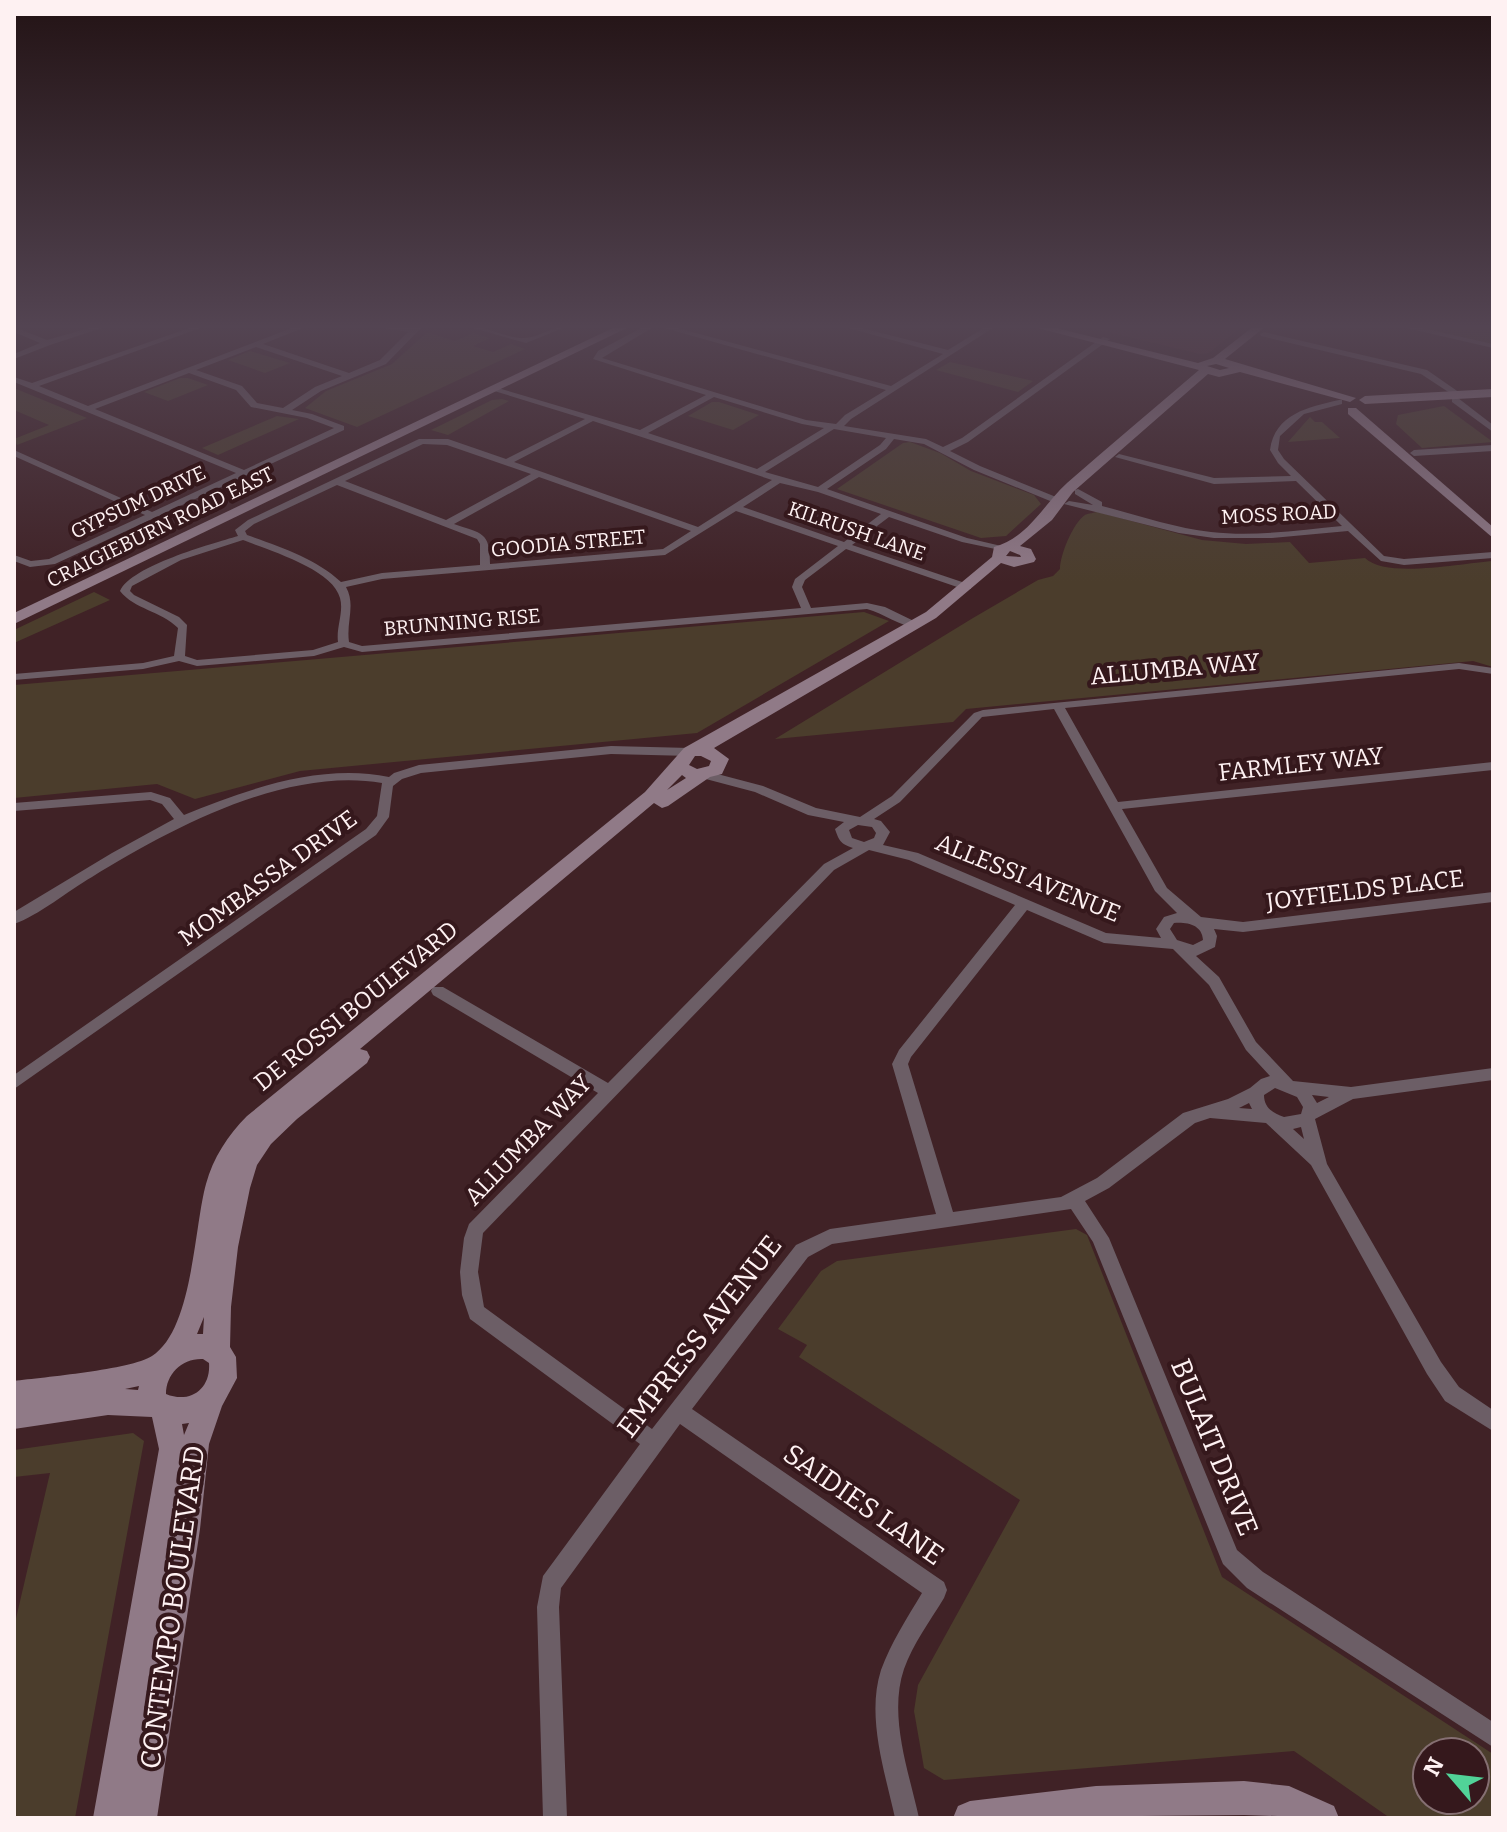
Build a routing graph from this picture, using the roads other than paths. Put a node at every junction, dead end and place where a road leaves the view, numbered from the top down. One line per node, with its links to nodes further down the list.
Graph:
1 (94, 411): 26 (street)
2 (287, 411): 26 (street, GYPSUM DRIVE)
3 (445, 411): 54 (street, CRAIGIEBURN ROAD EAST)
4 (568, 411): 15 (street)
5 (681, 411): 18 (street)
6 (769, 411): 16 (street)
7 (857, 411): 16 (street)
8 (1005, 411): 21 (street)
9 (1166, 411): 34 (street, DE ROSSI BOULEVARD)
10 (1169, 411): 24 (street, DE ROSSI BOULEVARD)
11 (1305, 411): 29 (street)
12 (1354, 411): 44 (street)
13 (1373, 411): 23 (street)
14 (1473, 411): 17 (street)
15 (591, 419): 18 (street); 25 (street)
16 (836, 426): 19 (street); 27 (street)
17 (1493, 429)
18 (641, 433): 27 (street)
19 (892, 436): 21 (street); 33 (street)
20 (1493, 448): 23 (street)
21 (945, 450): 32 (street)
22 (14, 453): 39 (street)
23 (1414, 453): 40 (street)
24 (1119, 457): 29 (street); 34 (street, DE ROSSI BOULEVARD)
25 (506, 463): 28 (street); 31 (street)
26 (244, 473): 39 (street, GYPSUM DRIVE)
27 (757, 473): 30 (street)
28 (538, 474): 41 (street); 43 (street)
29 (1298, 478): 42 (street)
30 (779, 480): 33 (street); 36 (street, GOODIA STREET)
31 (336, 481): 41 (street); 45 (street)
32 (1021, 484): 34 (street); 35 (street, MOSS ROAD)
33 (820, 490): 38 (street)
34 (1073, 490): 35 (street, DE ROSSI BOULEVARD); 37 (street, MOSS ROAD)
35 (1064, 503): 37 (street, MOSS ROAD); 47 (street, DE ROSSI BOULEVARD)
36 (736, 508): 43 (street, GOODIA STREET); 46 (street, KILRUSH LANE)
37 (1118, 512): 42 (street, MOSS ROAD)
38 (887, 514): 46 (street); 47 (street)
39 (152, 515): 49 (street, GYPSUM DRIVE)
40 (1493, 519)
41 (446, 524): 50 (street)
42 (1348, 528): 48 (street)
43 (700, 531): 50 (street, GOODIA STREET)
44 (1493, 534)
45 (243, 537): 51 (street); 57 (street)
46 (845, 545): 52 (street, KILRUSH LANE); 53 (street)
47 (1009, 554): 52 (street, DE ROSSI BOULEVARD); 63 (street, DE ROSSI BOULEVARD)
48 (1493, 555)
49 (14, 558)
50 (485, 567): 51 (street, GOODIA STREET)
51 (340, 585): 56 (street)
52 (967, 587): 55 (street, DE ROSSI BOULEVARD)
53 (807, 611): 55 (street, BRUNNING RISE); 56 (street, BRUNNING RISE)
54 (14, 619)
55 (914, 625): 61 (street, DE ROSSI BOULEVARD)
56 (344, 644): 57 (street, BRUNNING RISE)
57 (179, 658): 59 (street, BRUNNING RISE)
58 (1493, 671): 60 (street, ALLUMBA WAY)
59 (14, 677)
60 (1057, 704): 65 (street, ALLUMBA WAY); 66 (street)
61 (687, 758): 63 (street); 63 (street); 64 (street); 102 (street, DE ROSSI BOULEVARD)
62 (1493, 766): 66 (street, FARMLEY WAY)
63 (711, 767): 68 (street); 87 (street, DE ROSSI BOULEVARD)
64 (390, 781): 69 (street); 90 (street, MOMBASSA DRIVE)
65 (896, 799): 70 (street, ALLUMBA WAY); 71 (street, ALLUMBA WAY)
66 (1114, 806): 76 (street)
67 (14, 807): 69 (street)
68 (813, 812): 70 (street); 72 (street)
69 (181, 819): 79 (street)
70 (860, 820): 71 (street, ALLESSI AVENUE); 72 (street, ALLUMBA WAY)
71 (882, 830): 73 (street, ALLUMBA WAY); 74 (street, ALLESSI AVENUE)
72 (842, 835): 73 (street, ALLESSI AVENUE); 75 (street, ALLUMBA WAY)
73 (867, 847): 74 (street, ALLESSI AVENUE); 75 (street, ALLUMBA WAY)
74 (913, 856): 78 (street, ALLESSI AVENUE)
75 (829, 867): 93 (street, ALLUMBA WAY)
76 (1162, 891): 80 (street); 81 (street)
77 (1493, 897): 82 (street, JOYFIELDS PLACE)
78 (1024, 904): 83 (street, ALLESSI AVENUE); 100 (street)
79 (14, 919)
80 (1195, 920): 81 (street, JOYFIELDS PLACE); 82 (street, JOYFIELDS PLACE); 84 (street)
81 (1166, 922): 83 (street, ALLESSI AVENUE); 85 (street)
82 (1243, 927): 84 (street, JOYFIELDS PLACE)
83 (1126, 940): 85 (street, ALLESSI AVENUE)
84 (1209, 945): 85 (street, ALLESSI AVENUE); 86 (street)
85 (1175, 946): 86 (street)
86 (1214, 981): 88 (street)
87 (438, 991): 93 (street); 101 (street, DE ROSSI BOULEVARD)
88 (1251, 1046): 91 (street); 92 (street)
89 (1493, 1074): 94 (street)
90 (14, 1083)
91 (1290, 1085): 92 (street); 94 (street); 96 (street)
92 (1258, 1089): 95 (street, EMPRESS AVENUE); 97 (street)
93 (608, 1091): 109 (street, ALLUMBA WAY)
94 (1351, 1093): 96 (street)
95 (1207, 1113): 97 (street); 99 (street, EMPRESS AVENUE)
96 (1308, 1117): 97 (street); 98 (street)
97 (1271, 1119): 98 (street)
98 (1319, 1165): 108 (street)
99 (1075, 1200): 100 (street, EMPRESS AVENUE); 110 (street, BULAIT DRIVE)
100 (947, 1221): 106 (street, EMPRESS AVENUE)
101 (217, 1351): 102 (street); 104 (street)
102 (166, 1361): 103 (street); 105 (street)
103 (14, 1394)
104 (211, 1399): 105 (street); 112 (street, CONTEMPO BOULEVARD)
105 (161, 1407): 107 (street); 111 (street, CONTEMPO BOULEVARD)
106 (678, 1411): 109 (street, EMPRESS AVENUE); 114 (street, SAIDIES LANE)
107 (14, 1415)
108 (1493, 1421)
109 (654, 1442): 113 (street, EMPRESS AVENUE)
110 (1493, 1735)
111 (110, 1818)
112 (140, 1818)
113 (555, 1818)
114 (907, 1818)
115 (970, 1818): 116 (street)
116 (1322, 1818)

